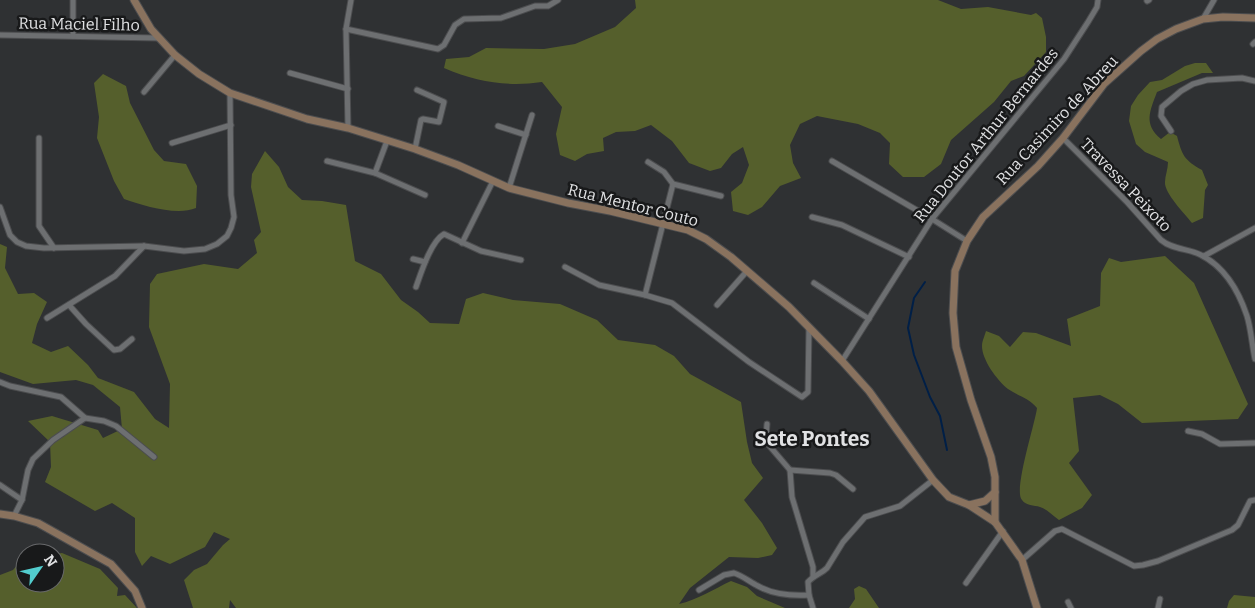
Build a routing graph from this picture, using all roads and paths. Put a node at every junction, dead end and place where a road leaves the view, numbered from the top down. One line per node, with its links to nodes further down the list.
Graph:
1 (73, 0): 11 (street)
2 (134, 0): 12 (street, Rua Mentor Couto)
3 (351, 0): 9 (street)
4 (558, 0): 9 (street)
5 (1098, 0): 42 (street, Rua Doutor Arthur Bernardes)
6 (1214, 0): 8 (street)
7 (1255, 18): 8 (street, Rua Casimiro de Abreu)
8 (1203, 19): 27 (street, Rua Casimiro de Abreu)
9 (346, 29): 16 (street)
10 (0, 35): 11 (street, Rua Maciel Filho)
11 (72, 36): 12 (street, Rua Maciel Filho)
12 (158, 38): 13 (street, Rua Mentor Couto)
13 (175, 55): 18 (street); 19 (street, Rua Mentor Couto)
14 (290, 74): 16 (street)
15 (1255, 81): 24 (street)
16 (348, 90): 23 (street)
17 (417, 90): 30 (street)
18 (144, 92)
19 (230, 93): 21 (street); 23 (street, Rua Mentor Couto)
20 (532, 115): 25 (street)
21 (231, 125): 29 (street); 47 (street)
22 (498, 126): 25 (street)
23 (348, 128): 28 (street, Rua Mentor Couto)
24 (1171, 131)
25 (526, 135): 37 (street)
26 (39, 138): 48 (street)
27 (1063, 138): 45 (street, Rua Casimiro de Abreu); 49 (street, Travessa Peixoto)
28 (387, 141): 30 (street, Rua Mentor Couto); 34 (street)
29 (172, 143)
30 (415, 149): 35 (street, Rua Mentor Couto)
31 (832, 161): 42 (street)
32 (327, 162): 34 (street)
33 (648, 162): 36 (street)
34 (376, 173): 38 (street)
35 (493, 181): 37 (street, Rua Mentor Couto); 46 (street)
36 (673, 184): 39 (street); 43 (street)
37 (509, 188): 43 (street, Rua Mentor Couto)
38 (425, 195)
39 (721, 196)
40 (0, 207): 48 (street)
41 (812, 217): 50 (street)
42 (932, 219): 45 (street); 50 (street, Rua Doutor Arthur Bernardes)
43 (662, 223): 55 (street, Rua Mentor Couto); 58 (street)
44 (1255, 228): 49 (street)
45 (967, 242): 77 (street, Rua Casimiro de Abreu)
46 (462, 243): 52 (street); 53 (street)
47 (144, 246): 48 (street); 59 (street)
48 (54, 248)
49 (1204, 256): 65 (street, Travessa Peixoto)
50 (910, 257): 62 (street, Rua Doutor Arthur Bernardes)
51 (413, 259): 53 (street)
52 (521, 260)
53 (425, 262): 57 (street)
54 (565, 267): 58 (street)
55 (747, 271): 60 (street); 63 (street, Rua Mentor Couto)
56 (814, 283): 62 (street)
57 (416, 287)
58 (645, 295): 63 (street)
59 (69, 305): 61 (street); 64 (street)
60 (717, 305)
61 (47, 318)
62 (869, 319): 66 (street, Rua Doutor Arthur Bernardes)
63 (809, 326): 66 (street, Rua Mentor Couto)
64 (132, 339)
65 (1255, 358)
66 (842, 361): 74 (street, Rua Mentor Couto)
67 (0, 382): 68 (street)
68 (85, 418): 72 (street); 78 (street)
69 (767, 424): 73 (street)
70 (1188, 432): 71 (street)
71 (1255, 443)
72 (154, 457)
73 (790, 470): 76 (street); 86 (street)
74 (933, 480): 80 (street, Rua Mentor Couto); 86 (street)
75 (0, 485): 78 (street)
76 (853, 489)
77 (996, 492): 80 (street); 83 (street, Rua Casimiro de Abreu)
78 (22, 500): 82 (street)
79 (1255, 500): 85 (street)
80 (968, 505): 83 (street, Rua Mentor Couto)
81 (0, 514): 82 (street)
82 (14, 516): 92 (street)
83 (996, 522): 84 (street, Rua Mentor Couto)
84 (1003, 531): 85 (street, Rua Mentor Couto); 87 (street)
85 (1022, 560): 94 (street, Rua Mentor Couto)
86 (813, 576): 89 (street)
87 (966, 583)
88 (699, 590): 89 (street)
89 (809, 595): 93 (street)
90 (1160, 599): 96 (street)
91 (1068, 602): 95 (street)
92 (142, 608)
93 (813, 608)
94 (1037, 608)
95 (1071, 608)
96 (1158, 608)

